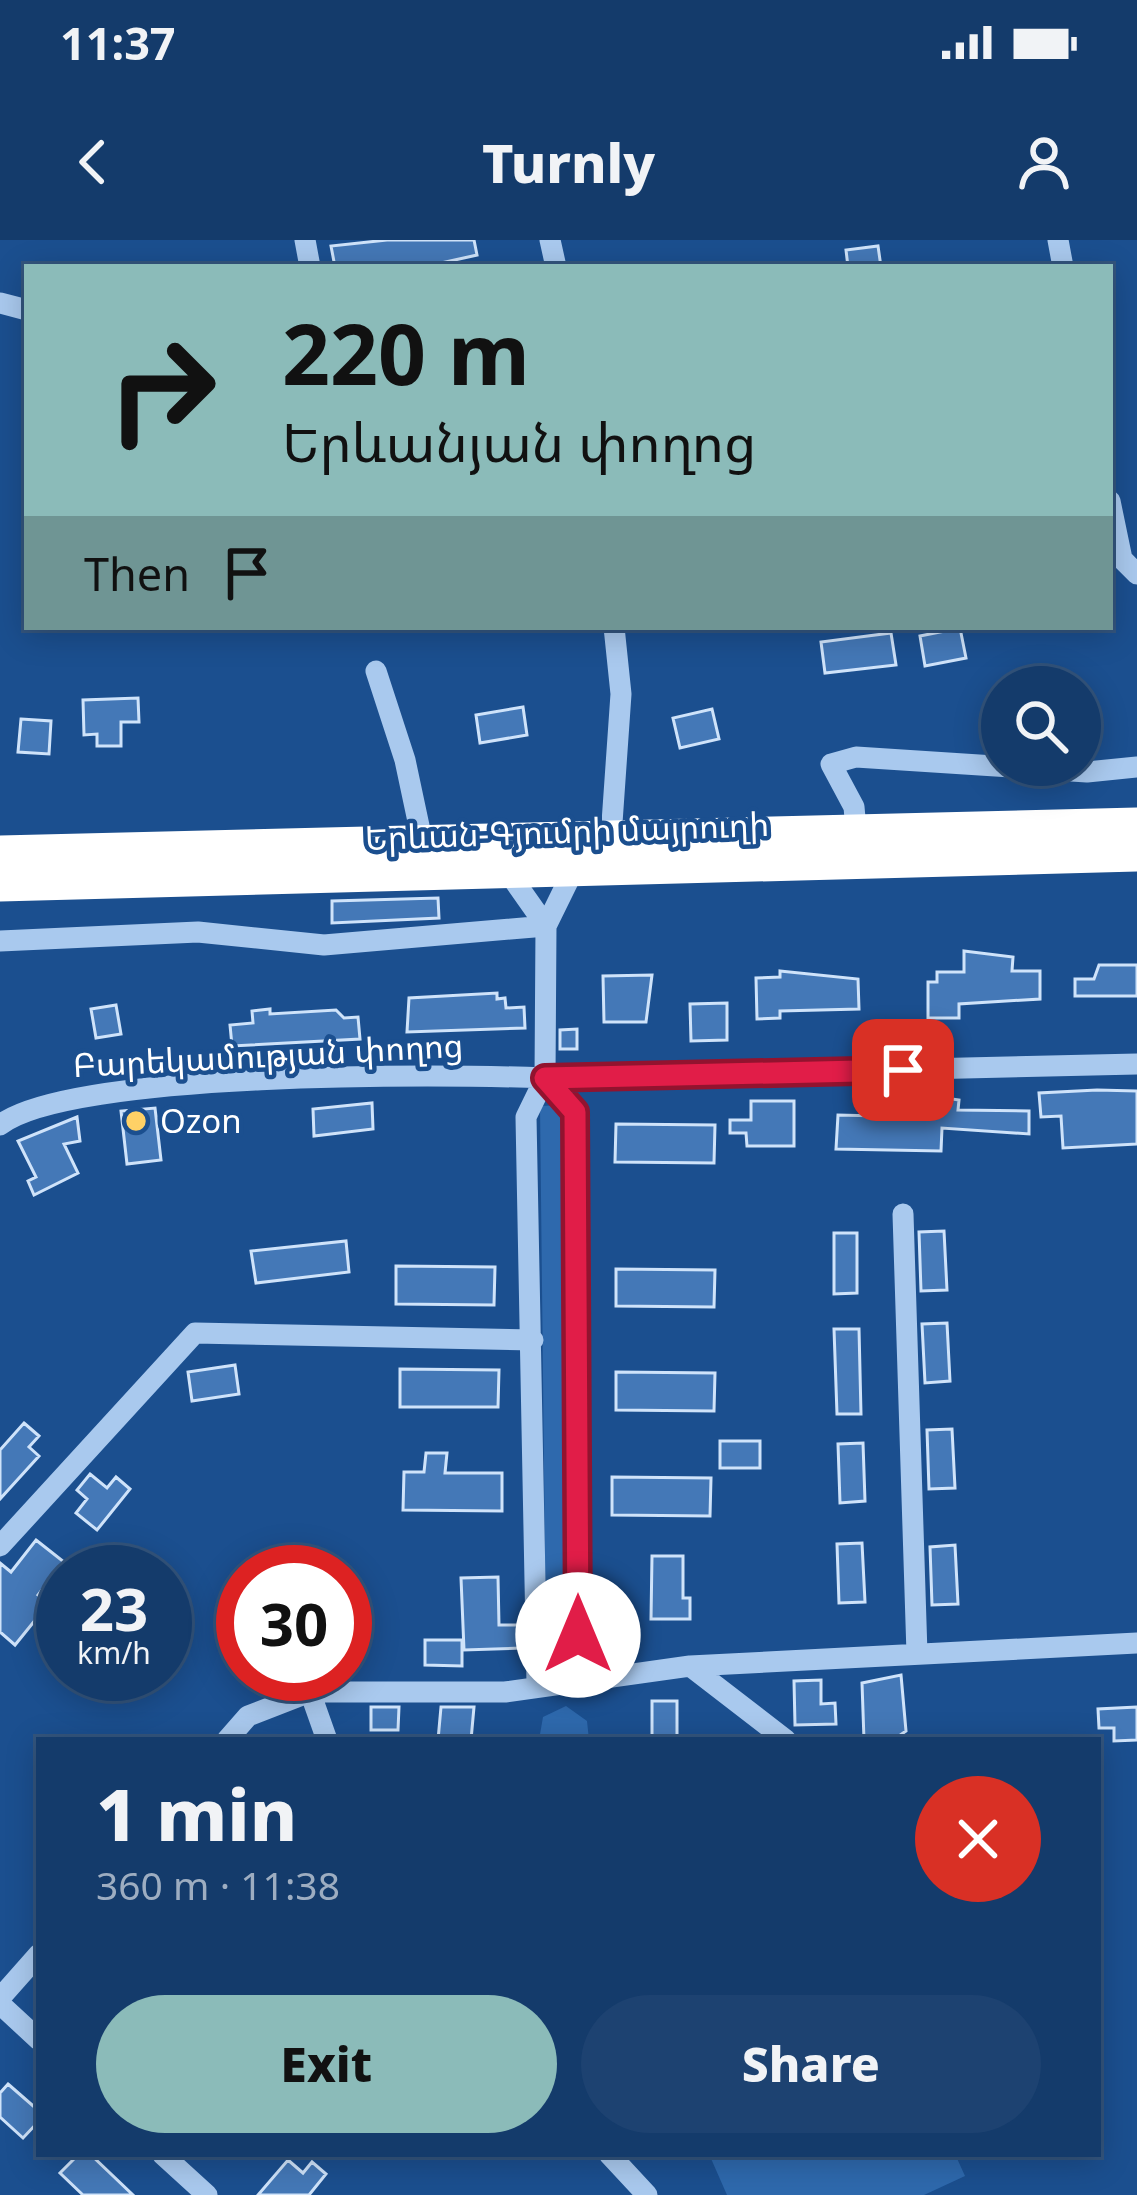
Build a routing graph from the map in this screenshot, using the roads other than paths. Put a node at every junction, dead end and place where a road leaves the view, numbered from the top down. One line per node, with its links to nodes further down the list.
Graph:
1 (1113, 516): 2 (street)
2 (1137, 574)
3 (614, 630): 8 (street)
4 (376, 671): 9 (street)
5 (1137, 767): 7 (street)
6 (1137, 824): 7 (highway, Երևան-Գյումրի մայրուղի)
7 (856, 829): 8 (highway, Երևան-Գյումրի մայրուղի)
8 (611, 837): 9 (highway, Երևան-Գյումրի մայրուղի)
9 (422, 840): 12 (highway, Երևան-Գյումրի մայրուղի)
10 (0, 852): 12 (highway, Երևան-Գյումրի մայրուղի)
11 (1137, 855): 13 (highway, Երևան-Գյումրի մայրուղի)
12 (238, 862): 14 (highway, Երևան-Գյումրի մայրուղի); 15 (highway, Երևան-Գյումրի մայրուղի)
13 (573, 871): 14 (highway, Երևան-Գյումրի մայրուղի); 16 (street)
14 (508, 872): 16 (street)
15 (0, 885)
16 (546, 926): 17 (street); 19 (street)
17 (0, 941)
18 (1137, 1064): 19 (street, Բարեկամության փողոց)
19 (545, 1078): 20 (street, Բարեկամության փողոց); 22 (street); 27 (street)
20 (0, 1125)
21 (903, 1214): 25 (street)
22 (533, 1340): 23 (street); 28 (street)
23 (0, 1546)
24 (1137, 1643): 25 (street)
25 (917, 1654): 26 (street)
26 (690, 1666): 27 (street); 34 (street)
27 (579, 1683): 28 (street)
28 (537, 1684): 29 (street)
29 (372, 1692)
30 (287, 1701): 32 (street)
31 (313, 1701): 33 (street)
32 (230, 1737)
33 (326, 1737)
34 (782, 1737)
35 (36, 1958): 36 (street)
36 (0, 2001): 37 (street)
37 (36, 2037)
38 (165, 2157): 40 (street)
39 (612, 2157): 41 (street)
40 (197, 2192)
41 (647, 2195)

